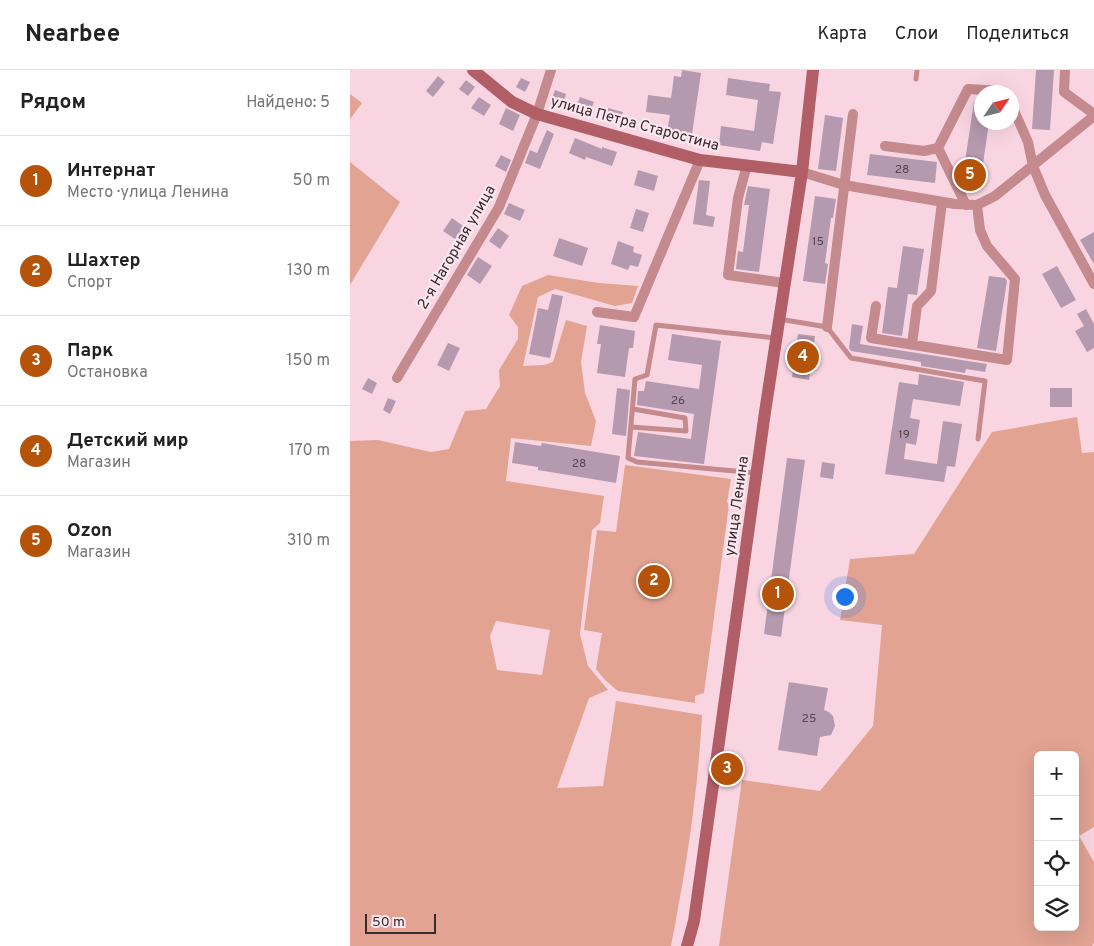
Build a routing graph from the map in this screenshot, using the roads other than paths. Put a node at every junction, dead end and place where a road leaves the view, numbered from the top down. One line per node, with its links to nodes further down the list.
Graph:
1 (473, 70): 8 (main road, улица Петра Старостина)
2 (551, 70): 8 (street, 2-я Нагорная улица)
3 (813, 70): 17 (main road, улица Ленина)
4 (917, 70): 6 (lane)
5 (1065, 70): 10 (street)
6 (916, 79)
7 (974, 89): 13 (street)
8 (537, 114): 14 (main road, улица Петра Старостина); 30 (street, 2-я Нагорная улица)
9 (853, 114): 18 (street)
10 (1094, 115): 16 (street)
11 (1019, 122): 16 (street)
12 (884, 146): 13 (street)
13 (938, 148): 20 (street)
14 (700, 160): 15 (main road, улица Петра Старостина); 25 (street)
15 (747, 165): 17 (main road, улица Петра Старостина); 22 (street)
16 (1032, 166): 21 (street); 23 (street)
17 (802, 172): 18 (street); 22 (main road, улица Ленина)
18 (844, 185): 19 (street); 27 (street)
19 (942, 202): 20 (street); 29 (street)
20 (966, 205): 21 (street)
21 (977, 205): 29 (street)
22 (784, 283): 26 (main road, улица Ленина)
23 (1094, 284)
24 (876, 306): 29 (street)
25 (597, 312)
26 (779, 319): 27 (lane); 28 (main road, улица Ленина)
27 (827, 327): 33 (lane)
28 (776, 338): 31 (lane); 34 (main road, улица Ленина)
29 (912, 344)
30 (397, 378)
31 (633, 409): 32 (lane); 32 (lane)
32 (631, 427): 34 (lane)
33 (978, 439)
34 (756, 473): 35 (main road, улица Ленина)
35 (687, 946)

